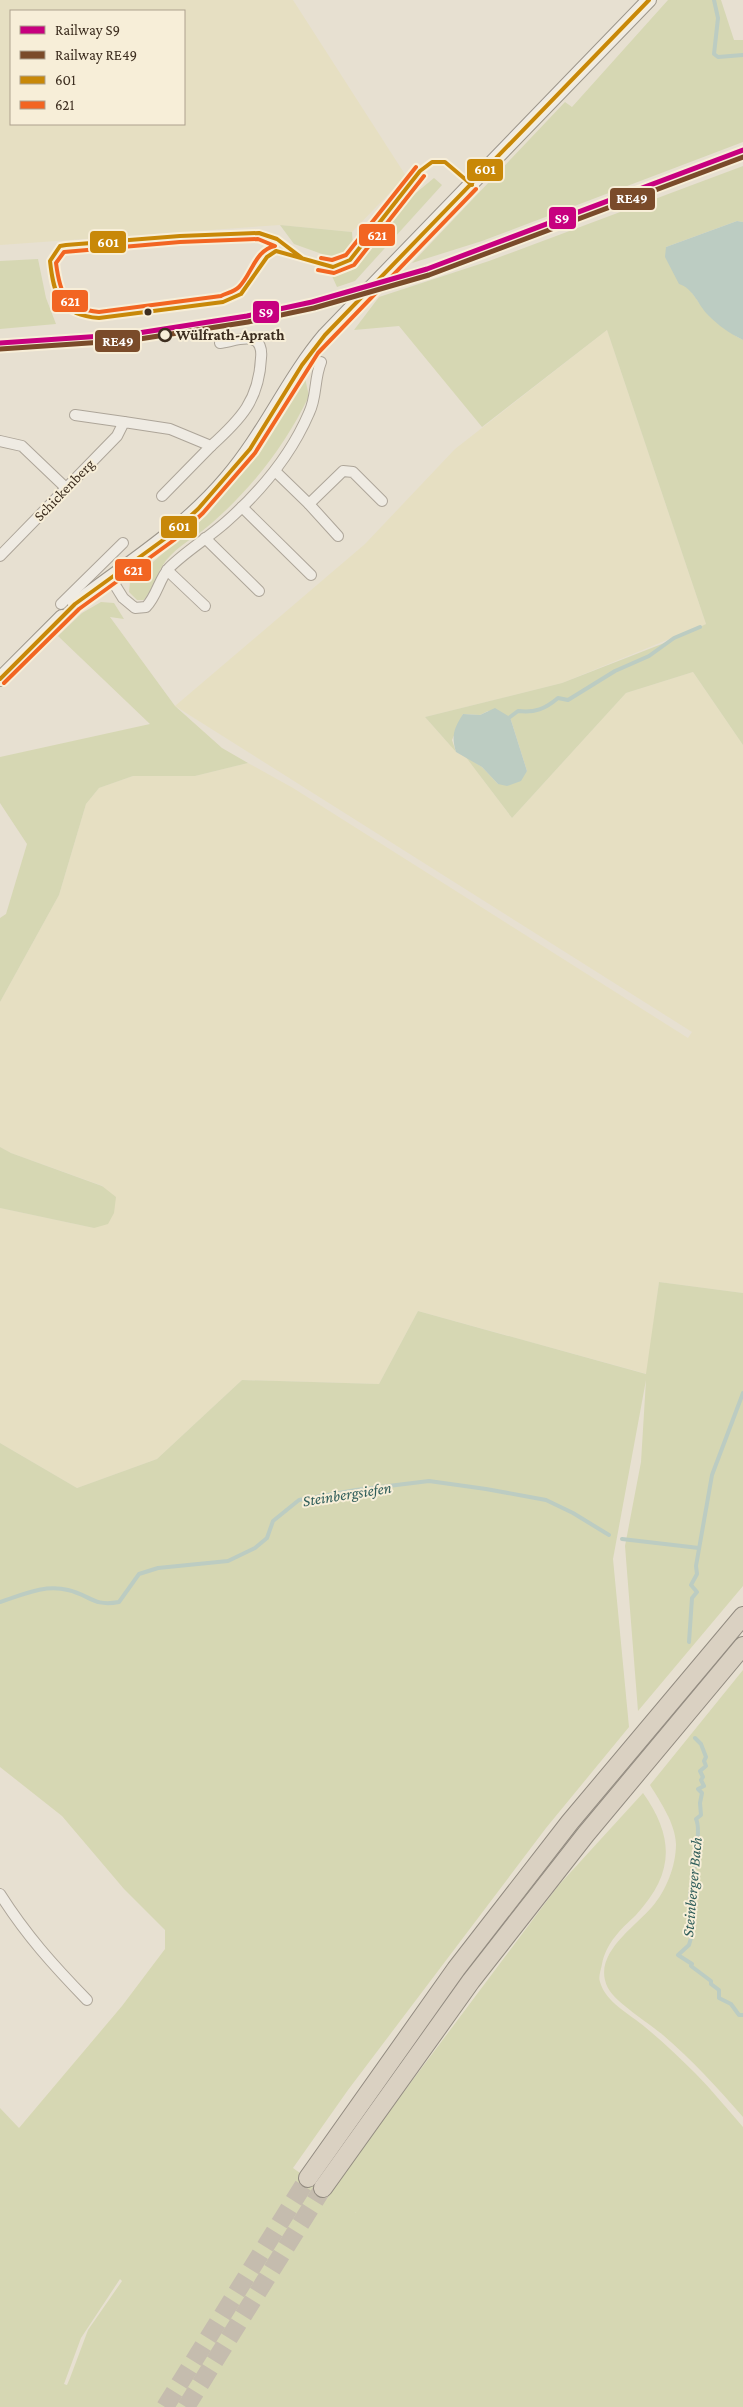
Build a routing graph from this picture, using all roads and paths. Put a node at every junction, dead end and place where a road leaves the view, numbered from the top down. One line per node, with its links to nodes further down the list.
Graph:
1 (649, 0): 20 (main road)
2 (220, 343): 7 (street)
3 (321, 362): 8 (street)
4 (75, 415): 5 (street)
5 (124, 422): 7 (street); 9 (street, Schickenberg)
6 (0, 441): 9 (street)
7 (211, 446): 10 (street)
8 (275, 471): 12 (street); 13 (street)
9 (66, 488): 17 (street, Schickenberg)
10 (162, 496)
11 (382, 501): 12 (street)
12 (308, 504): 14 (street)
13 (242, 507): 15 (street); 19 (street)
14 (338, 536)
15 (205, 538): 18 (street); 21 (street)
16 (123, 543): 22 (street)
17 (0, 556)
18 (167, 570): 20 (street); 23 (street)
19 (311, 575)
20 (110, 578): 22 (main road)
21 (259, 591)
22 (73, 598): 24 (street)
23 (205, 606)
24 (61, 610): 25 (main road)
25 (0, 679)
26 (743, 1616): 30 (highway)
27 (743, 1646): 31 (highway)
28 (0, 1894): 29 (street)
29 (86, 2000)
30 (308, 2178)
31 (323, 2188)

